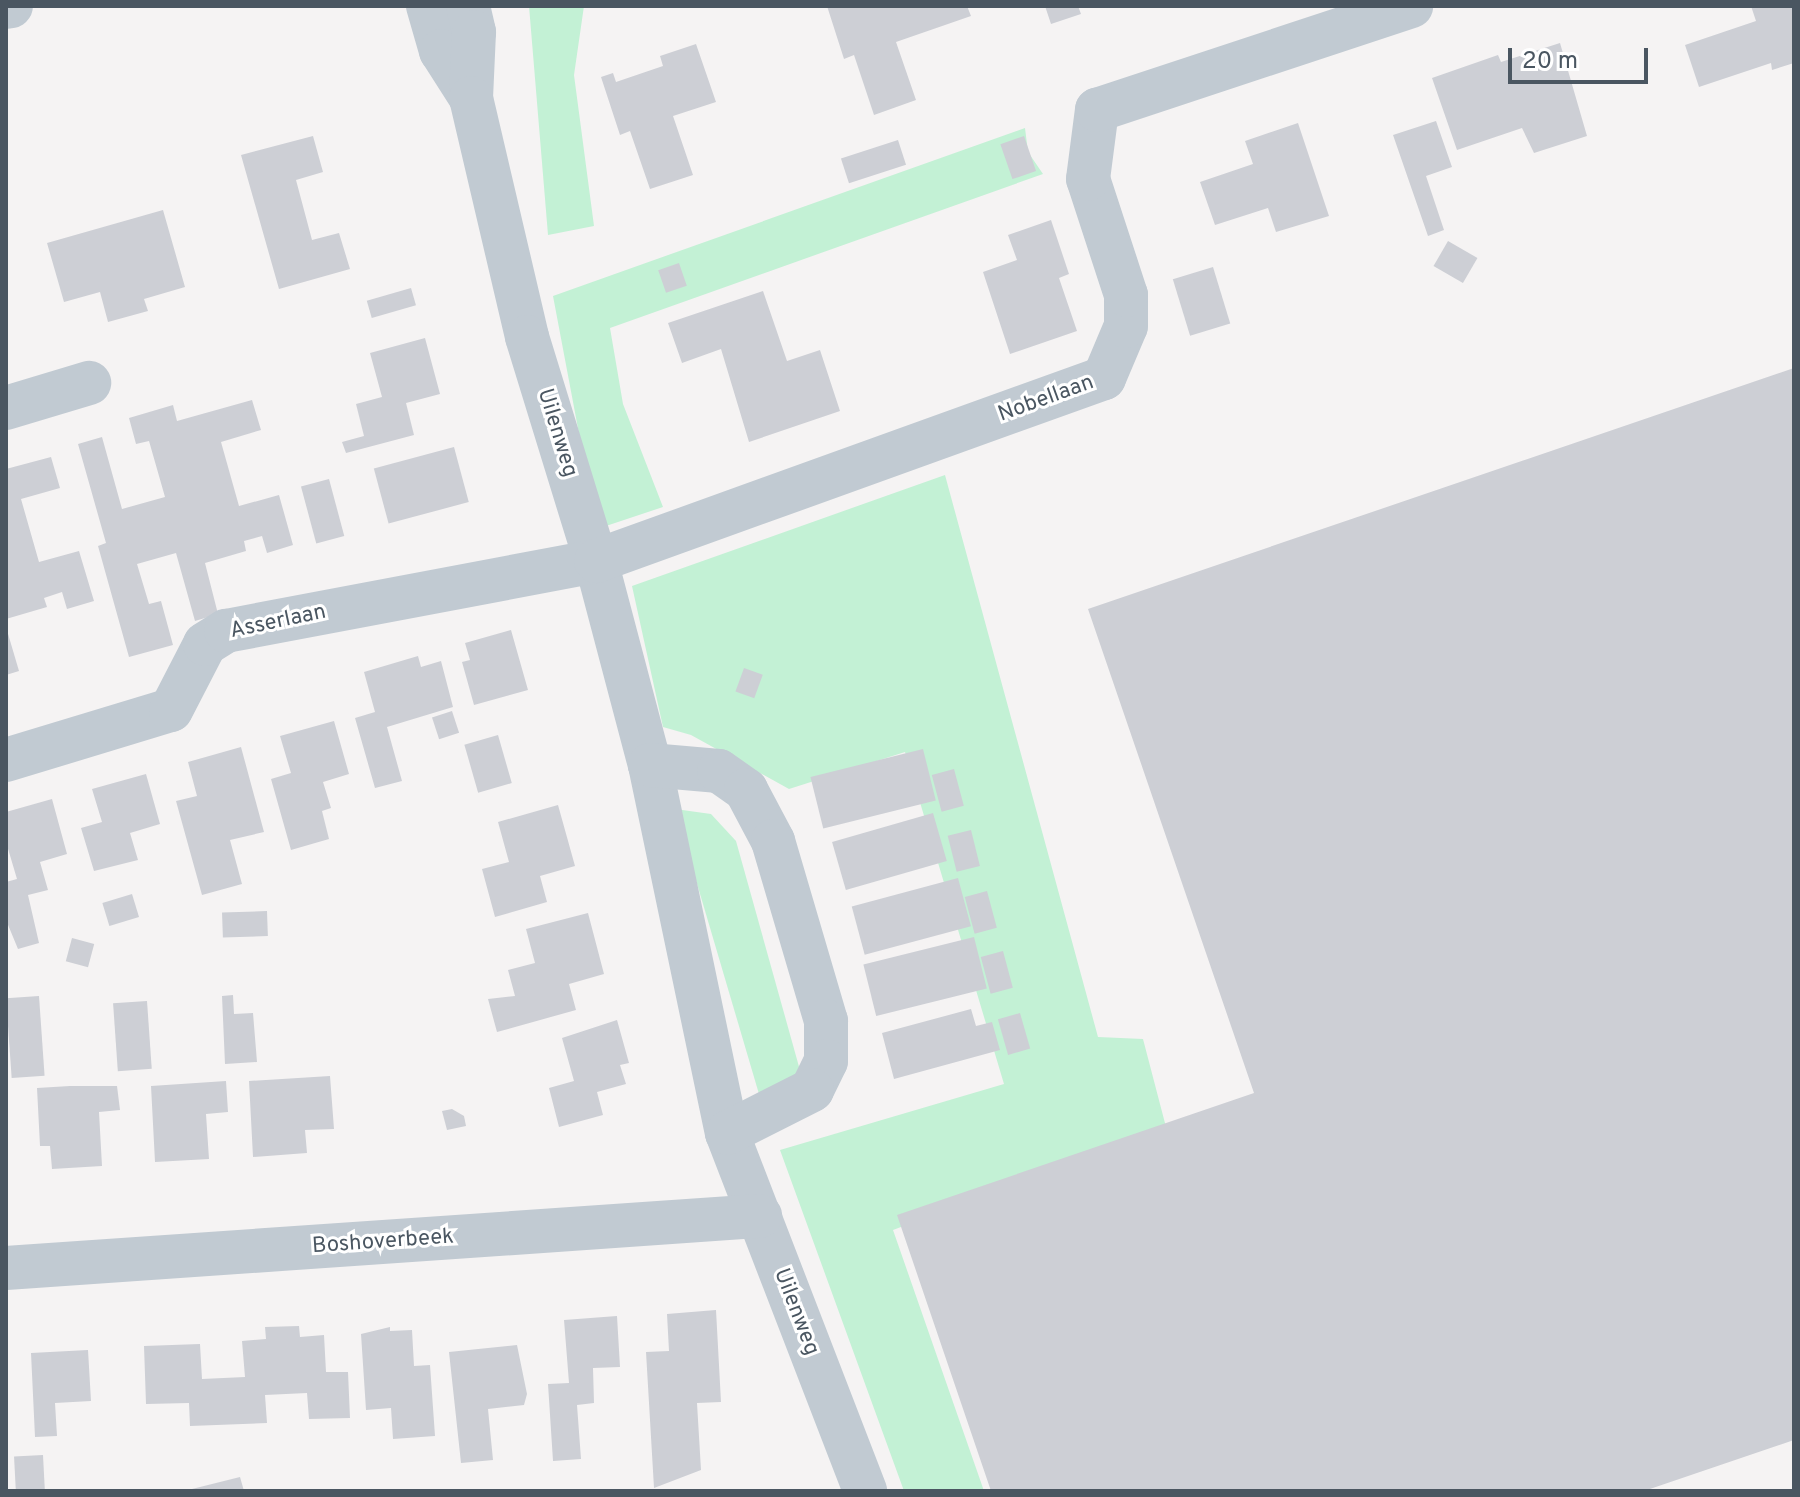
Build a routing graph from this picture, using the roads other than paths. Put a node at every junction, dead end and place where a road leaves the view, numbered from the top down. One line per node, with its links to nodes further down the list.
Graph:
1 (428, 6): 4 (street, Uilenweg)
2 (468, 6): 4 (street, Uilenweg)
3 (1411, 6): 7 (street, Nobellaan)
4 (471, 98): 7 (street, Uilenweg)
5 (89, 383): 6 (street)
6 (6, 408)
7 (596, 561): 8 (street, Asserlaan); 9 (street, Uilenweg)
8 (6, 760)
9 (650, 765): 10 (street, Uilenweg); 10 (street)
10 (727, 1133): 11 (street, Uilenweg)
11 (760, 1216): 12 (street, Boshoverbeek); 13 (street, Uilenweg)
12 (6, 1268)
13 (865, 1491)

